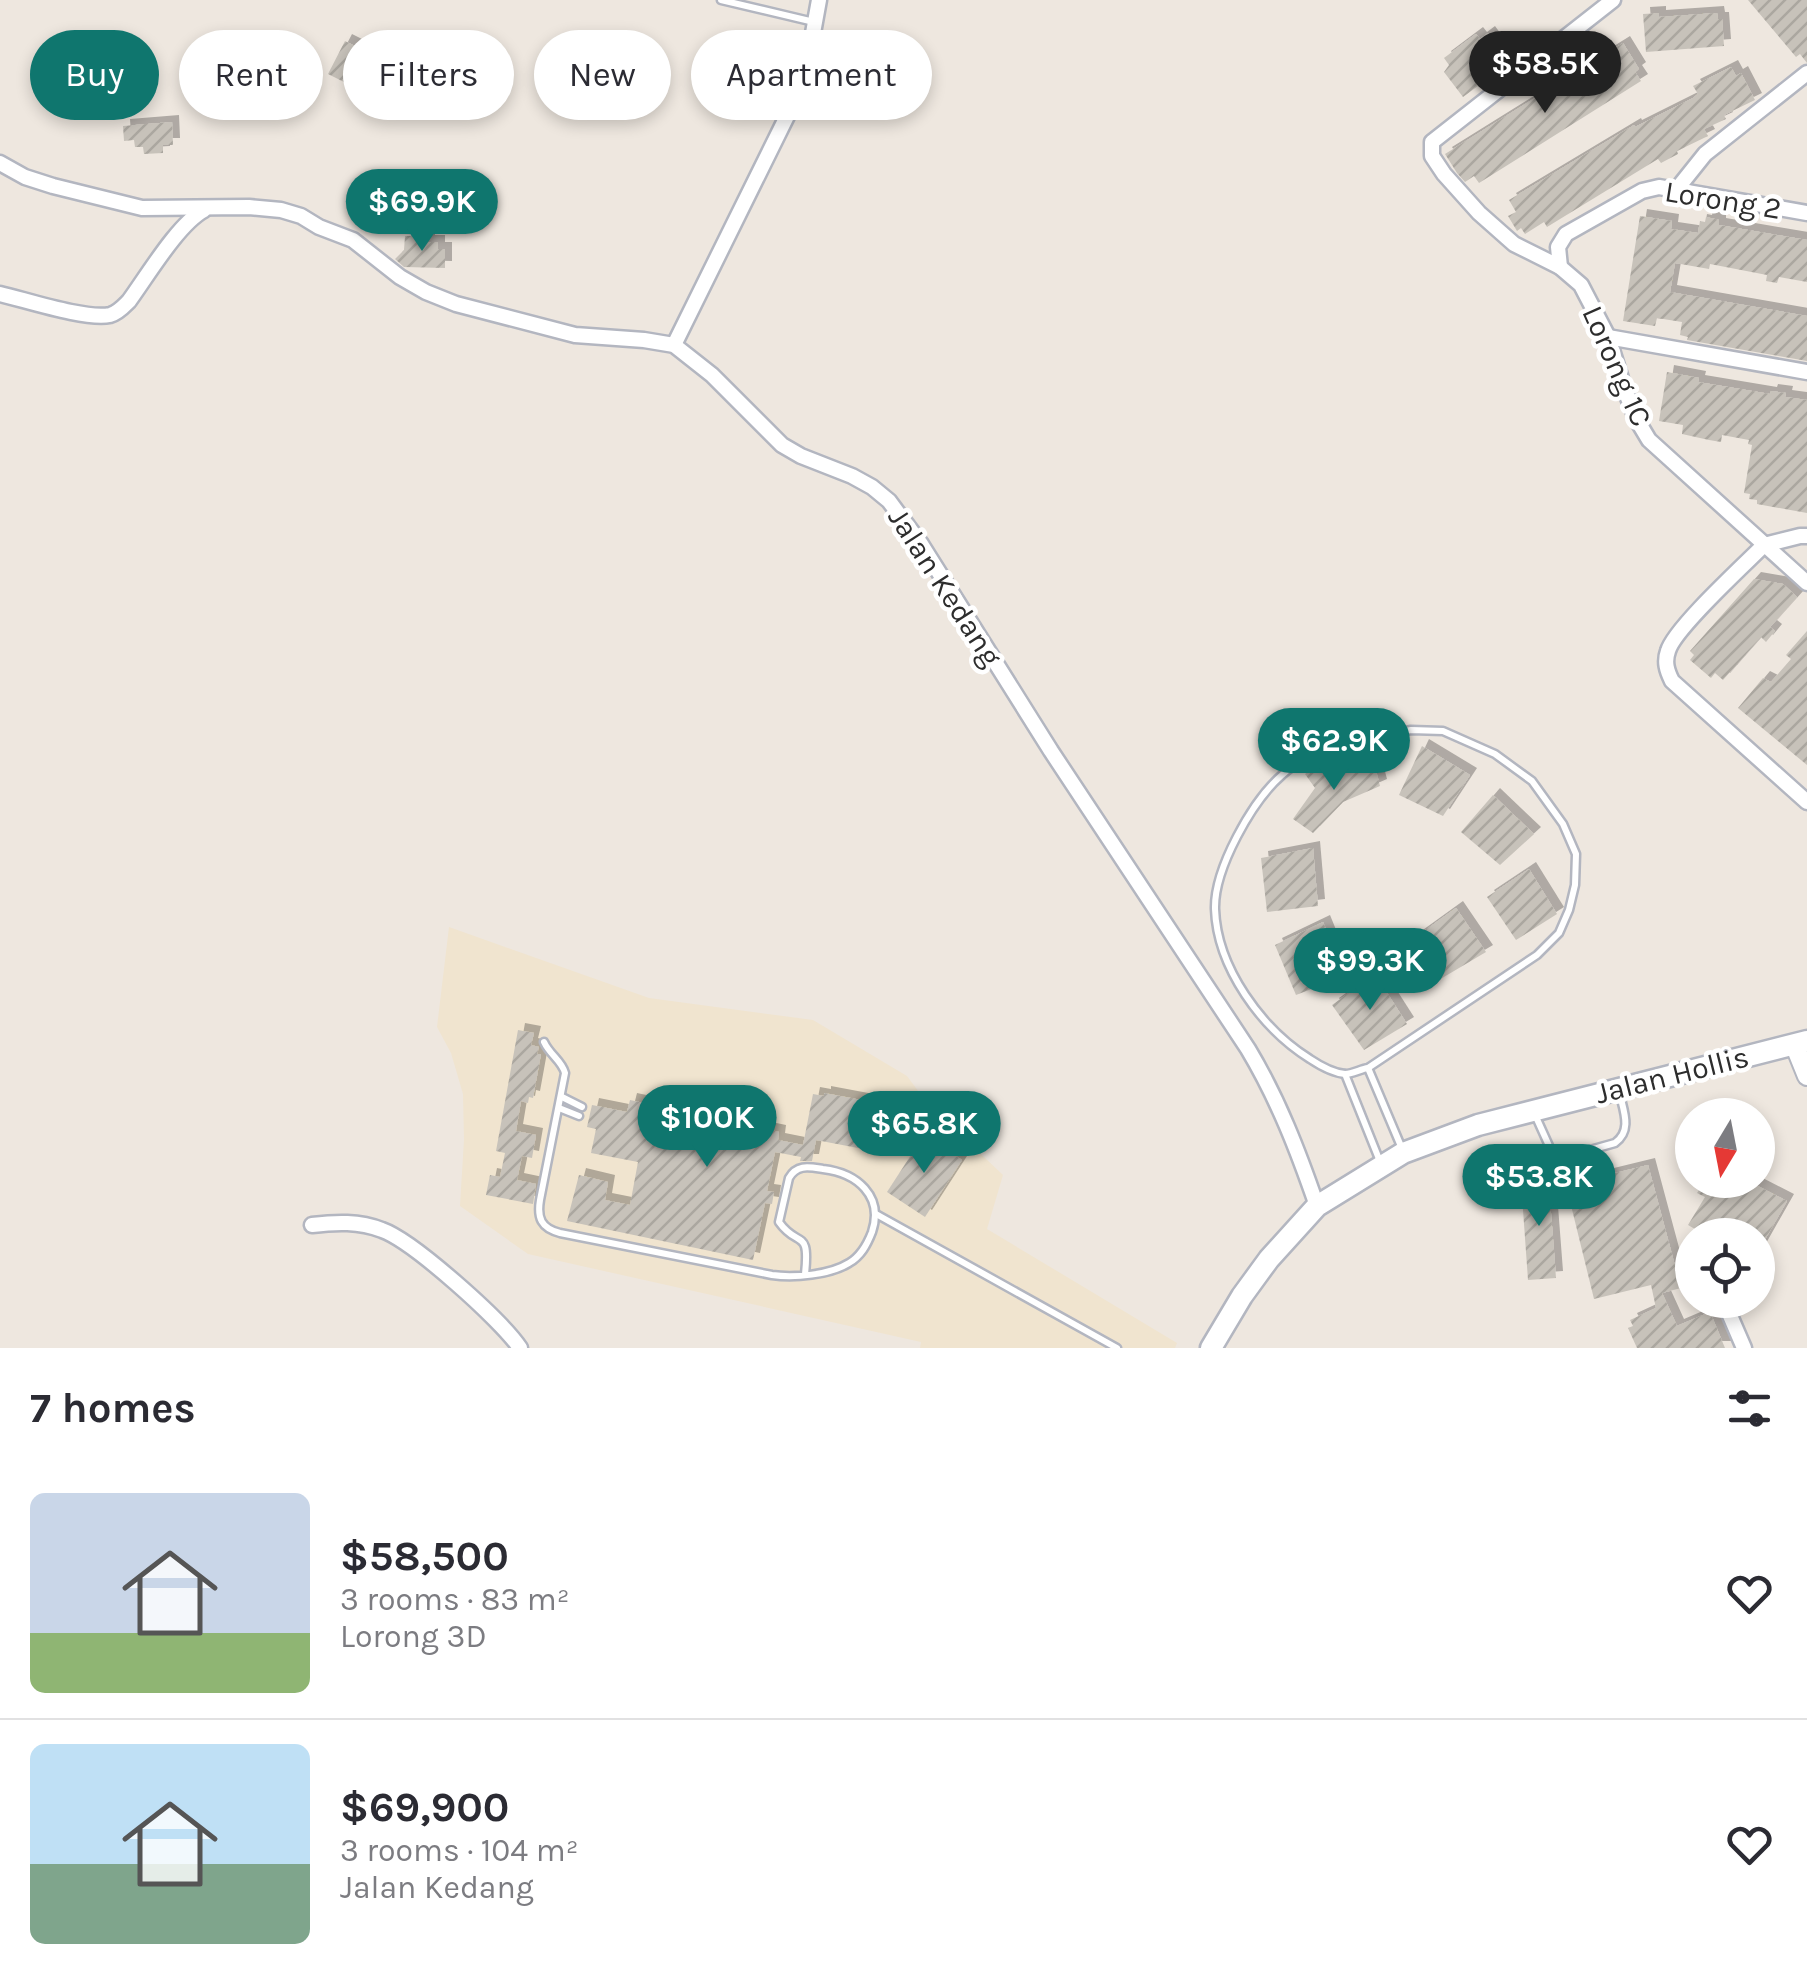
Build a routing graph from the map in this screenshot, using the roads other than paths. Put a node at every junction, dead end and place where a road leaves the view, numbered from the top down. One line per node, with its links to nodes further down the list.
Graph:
1 (722, 0): 5 (lane)
2 (819, 0): 5 (street)
3 (1613, 0): 4 (street)
4 (1594, 7): 11 (street)
5 (815, 22): 14 (street)
6 (1807, 73): 8 (street)
7 (0, 163): 9 (street)
8 (1677, 189): 10 (street, Lorong 2); 11 (street, Lorong 2)
9 (210, 208): 12 (street); 14 (street)
10 (1807, 213)
11 (1560, 267): 13 (street, Lorong 1C)
12 (0, 294)
13 (1608, 338): 15 (street); 17 (street, Lorong 1C)
14 (674, 345): 33 (street, Jalan Kedang)
15 (1807, 372)
16 (1807, 536): 17 (street)
17 (1764, 544): 18 (street, Lorong 1C); 19 (street)
18 (1807, 583)
19 (1807, 802)
20 (544, 1042): 26 (lane)
21 (1800, 1042): 24 (street); 25 (main road, Jalan Hollis)
22 (1368, 1068): 23 (lane); 23 (lane); 31 (lane)
23 (1345, 1074): 32 (lane)
24 (1807, 1076)
25 (1619, 1088): 29 (main road, Jalan Hollis); 29 (lane)
26 (562, 1097): 27 (lane); 28 (lane)
27 (582, 1106)
28 (559, 1108): 30 (lane); 36 (lane)
29 (1534, 1112): 31 (main road, Jalan Hollis)
30 (579, 1116)
31 (1404, 1152): 32 (main road, Jalan Hollis)
32 (1381, 1165): 33 (main road, Jalan Hollis)
33 (1317, 1206): 40 (main road, Jalan Hollis)
34 (876, 1214): 36 (lane); 36 (lane); 39 (lane)
35 (312, 1225): 38 (street)
36 (805, 1274)
37 (1731, 1318): 41 (street)
38 (520, 1348)
39 (1117, 1348)
40 (1212, 1348)
41 (1744, 1348)

